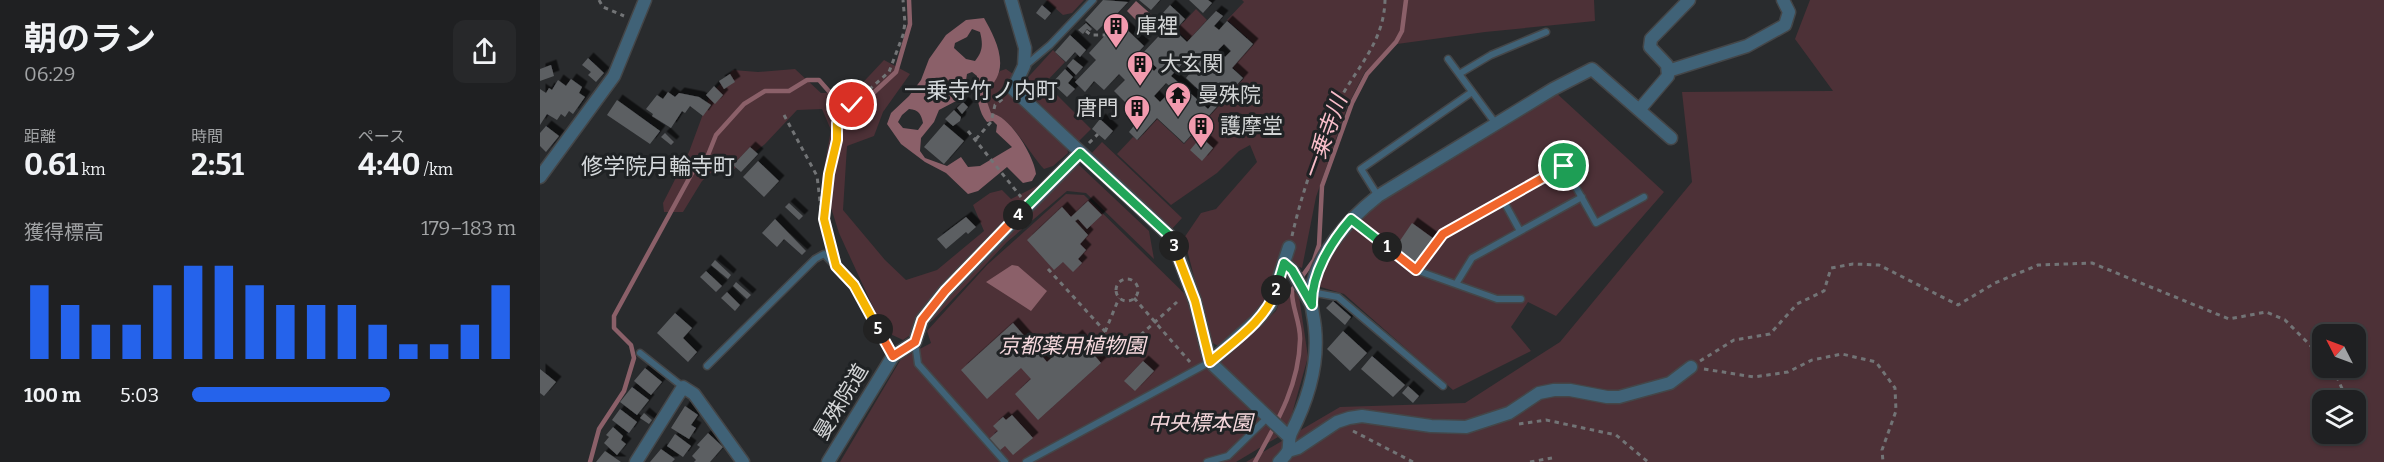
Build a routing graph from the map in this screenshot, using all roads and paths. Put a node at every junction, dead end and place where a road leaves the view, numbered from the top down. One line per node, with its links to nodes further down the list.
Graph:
1 (599, 0): 9 (path)
2 (645, 0): 9 (street)
3 (903, 0): 32 (path)
4 (1011, 0): 14 (street)
5 (1092, 0): 14 (lane)
6 (1385, 0): 35 (path)
7 (1689, 0): 15 (street)
8 (1783, 0): 15 (street)
9 (636, 21): 26 (street)
10 (1086, 31): 12 (path)
11 (1546, 32): 16 (lane)
12 (1105, 34)
13 (1448, 59): 16 (lane)
14 (1024, 66): 17 (street)
15 (1668, 71): 19 (street)
16 (1459, 74): 18 (lane)
17 (1013, 89): 24 (path); 25 (street)
18 (1472, 92): 21 (lane); 27 (lane)
19 (1639, 110): 21 (street); 23 (street)
20 (783, 115): 32 (path)
21 (1496, 124): 27 (street)
22 (968, 130): 24 (path)
23 (1671, 138)
24 (975, 140): 31 (path)
25 (1080, 153): 31 (street); 53 (street)
26 (540, 177)
27 (1378, 196): 33 (street)
28 (1644, 196): 29 (lane)
29 (1582, 197): 30 (lane); 34 (lane)
30 (1503, 200): 34 (lane); 39 (lane)
31 (1028, 205): 48 (street)
32 (824, 219): 36 (path)
33 (1351, 219): 39 (lane); 41 (street)
34 (1520, 231): 40 (lane)
35 (1289, 247): 37 (street)
36 (836, 266): 52 (lane); 54 (lane)
37 (1288, 266): 41 (street); 53 (street)
38 (1048, 269): 47 (path)
39 (1416, 270): 40 (lane)
40 (1456, 284): 44 (lane)
41 (1306, 290): 57 (lane); 62 (street)
42 (1119, 298): 43 (path); 43 (path); 47 (path)
43 (1134, 298): 46 (path)
44 (1521, 299)
45 (1177, 302): 46 (path)
46 (1155, 322): 47 (path); 56 (path)
47 (1105, 332): 49 (path)
48 (915, 342): 52 (street, 曼殊院道); 69 (lane)
49 (1092, 344)
50 (2312, 347): 55 (path)
51 (640, 353): 58 (lane)
52 (893, 356): 68 (street, 曼殊院道)
53 (1210, 362): 56 (lane); 59 (street)
54 (706, 366)
55 (1691, 367): 60 (street); 77 (path)
56 (1196, 369): 70 (lane)
57 (1443, 386)
58 (683, 387): 66 (street); 67 (street)
59 (1267, 418): 62 (street); 71 (lane)
60 (1493, 420): 61 (street); 76 (path)
61 (1336, 422): 63 (street); 64 (path)
62 (1289, 437): 63 (street)
63 (1288, 451): 72 (street)
64 (1403, 457): 73 (path); 74 (path)
65 (1552, 458): 75 (path)
66 (636, 462)
67 (743, 462)
68 (828, 462)
69 (1005, 462)
70 (1026, 462)
71 (1207, 462)
72 (1280, 462)
73 (1400, 462)
74 (1413, 462)
75 (1530, 462)
76 (1648, 462)
77 (1884, 462)

